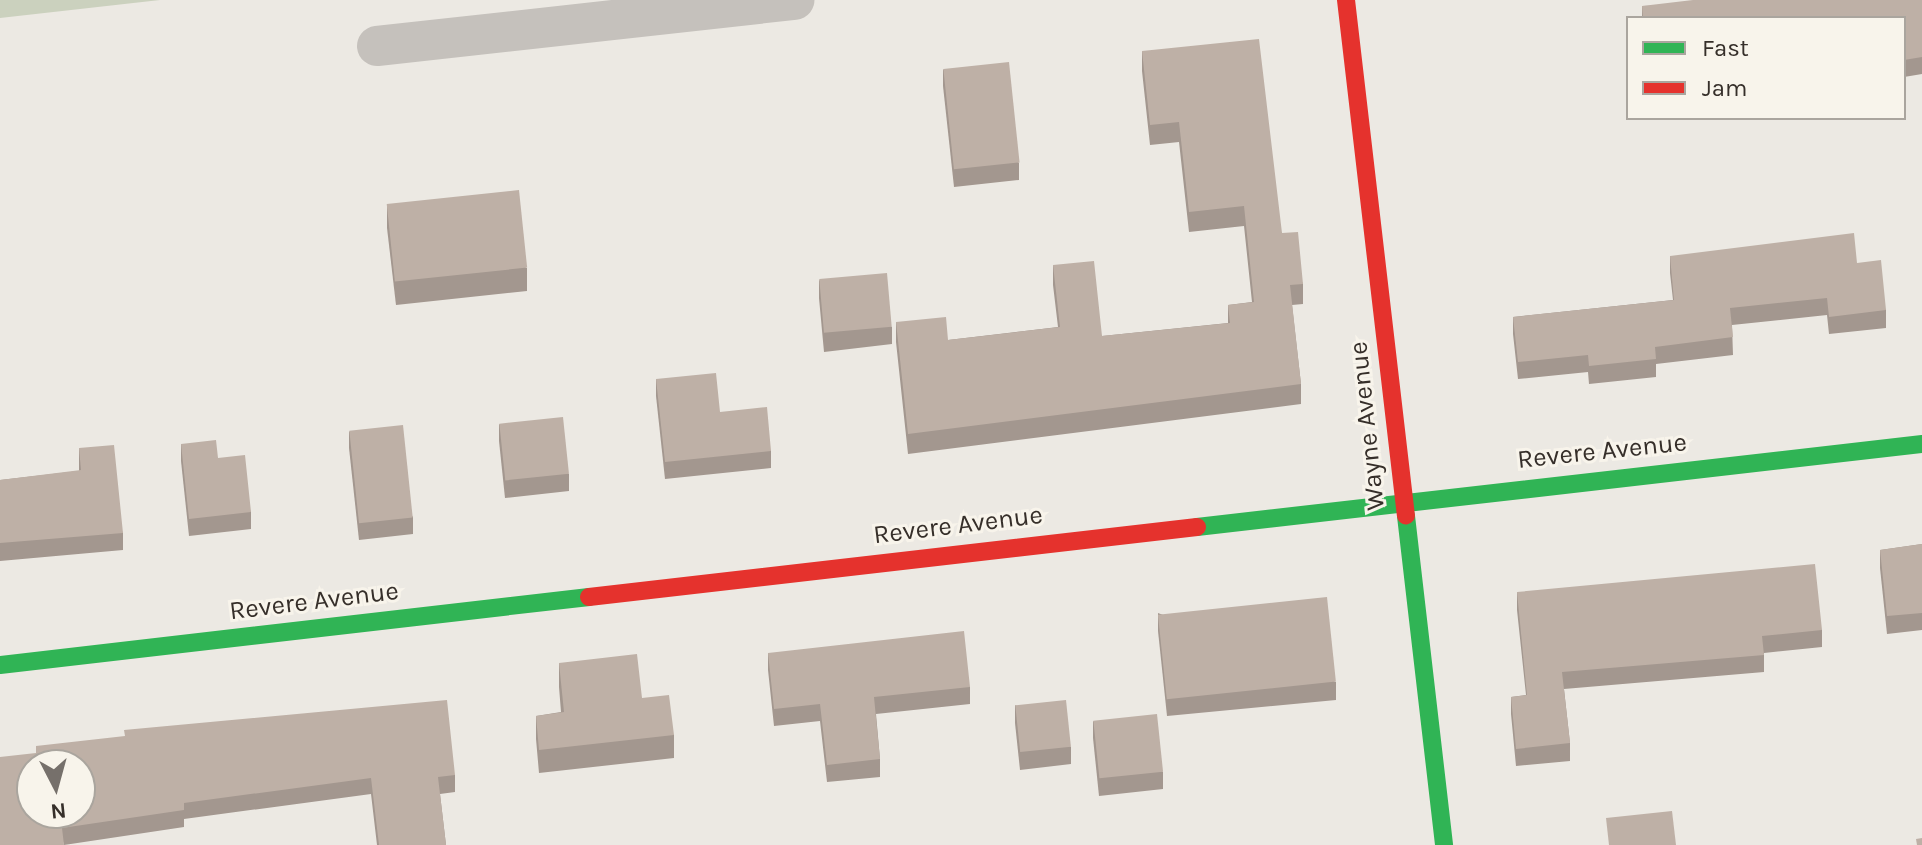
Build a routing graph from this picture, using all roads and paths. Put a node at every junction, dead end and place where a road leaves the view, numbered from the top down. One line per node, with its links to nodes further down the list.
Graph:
1 (794, 0): 3 (street)
2 (1346, 0): 5 (street, Wayne Avenue)
3 (377, 46)
4 (1922, 444): 5 (street, Revere Avenue)
5 (1401, 498): 6 (street, Revere Avenue); 7 (street, Wayne Avenue)
6 (0, 665)
7 (1444, 845)

